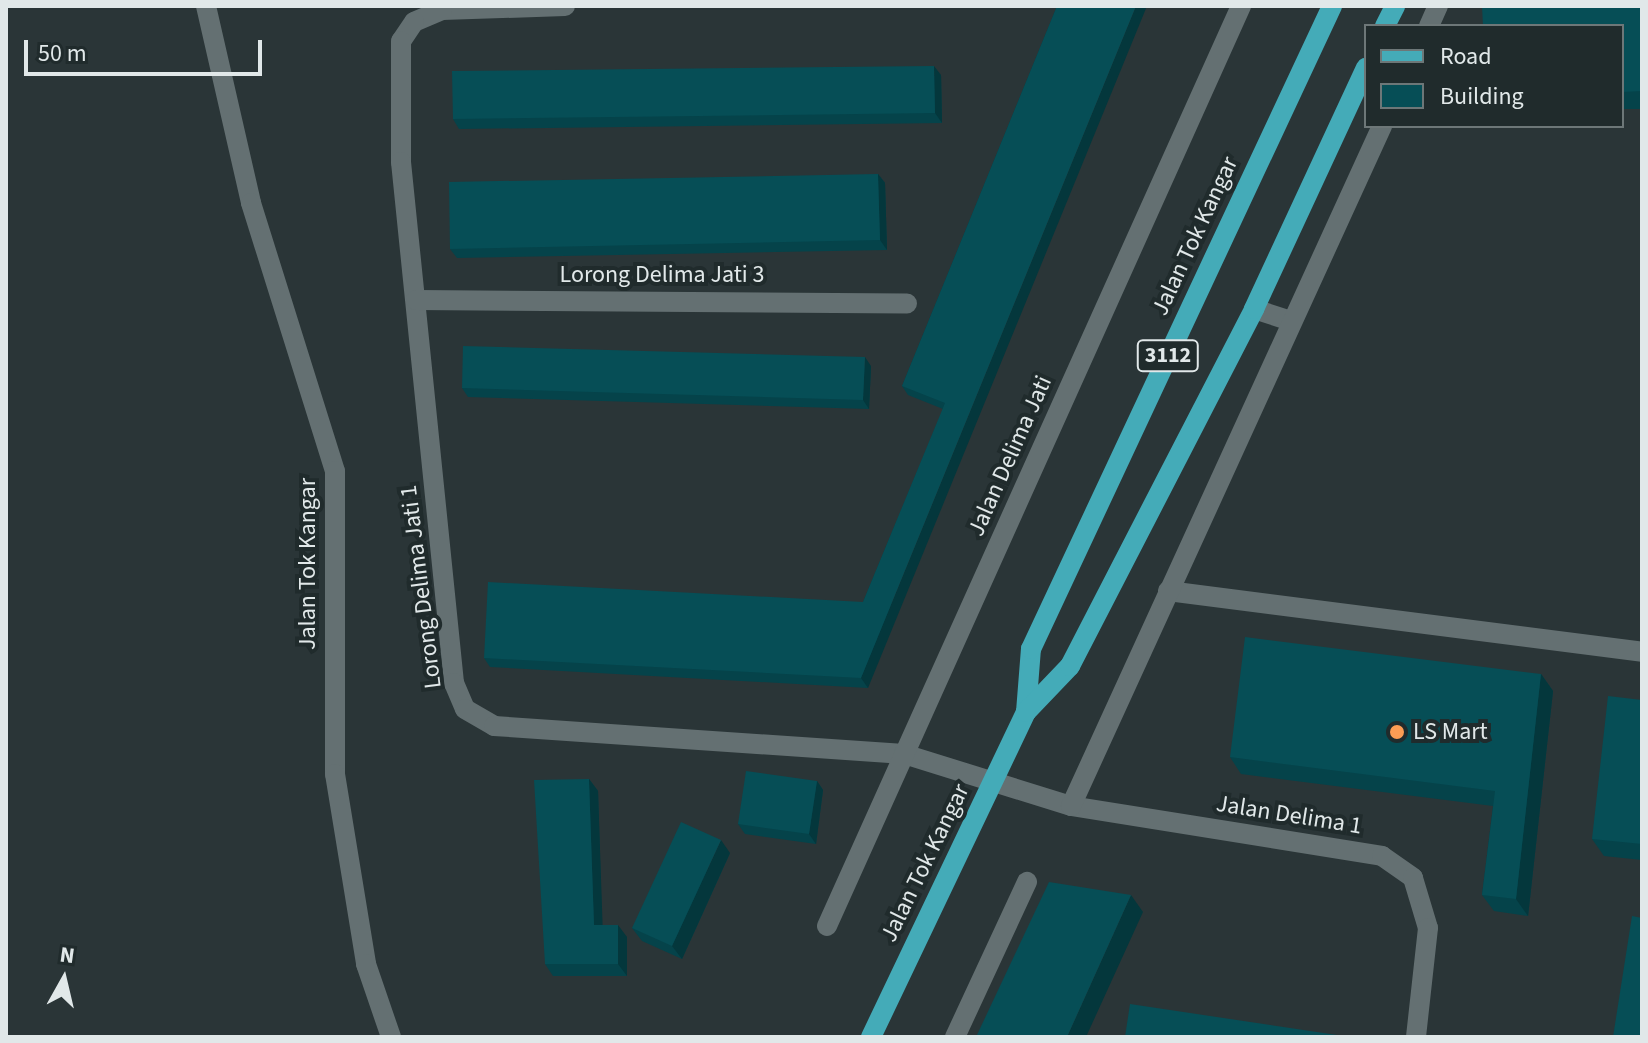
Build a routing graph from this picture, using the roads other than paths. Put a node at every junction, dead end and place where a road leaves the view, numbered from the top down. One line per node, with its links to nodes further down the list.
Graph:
1 (206, 6): 21 (street, Jalan Tok Kangar)
2 (565, 6): 9 (street, Lorong Delima Jati 1)
3 (1241, 6): 16 (street, Jalan Delima Jati)
4 (1332, 6): 15 (main road, Jalan Tok Kangar / 3112)
5 (1395, 6): 6 (main road)
6 (1386, 24)
7 (1364, 72): 11 (main road, Jalan Tok Kangar / 3112)
8 (1381, 128): 12 (street)
9 (416, 300): 10 (street, Lorong Delima Jati 3); 16 (street, Lorong Delima Jati 1)
10 (907, 303)
11 (1254, 309): 12 (street); 15 (main road, Jalan Tok Kangar / 3112)
12 (1290, 321): 13 (street)
13 (1168, 591): 14 (street); 18 (street)
14 (1642, 652)
15 (1026, 712): 17 (main road, Jalan Tok Kangar / 3112)
16 (904, 754): 17 (street, Lorong Delima Jati 1); 20 (street, Jalan Delima Jati)
17 (993, 783): 18 (street, Jalan Delima 1); 22 (main road, Jalan Tok Kangar / 3112)
18 (1071, 806): 24 (street, Jalan Delima 1)
19 (1027, 882): 23 (street)
20 (827, 926)
21 (391, 1037)
22 (871, 1037)
23 (955, 1037)
24 (1416, 1037)

